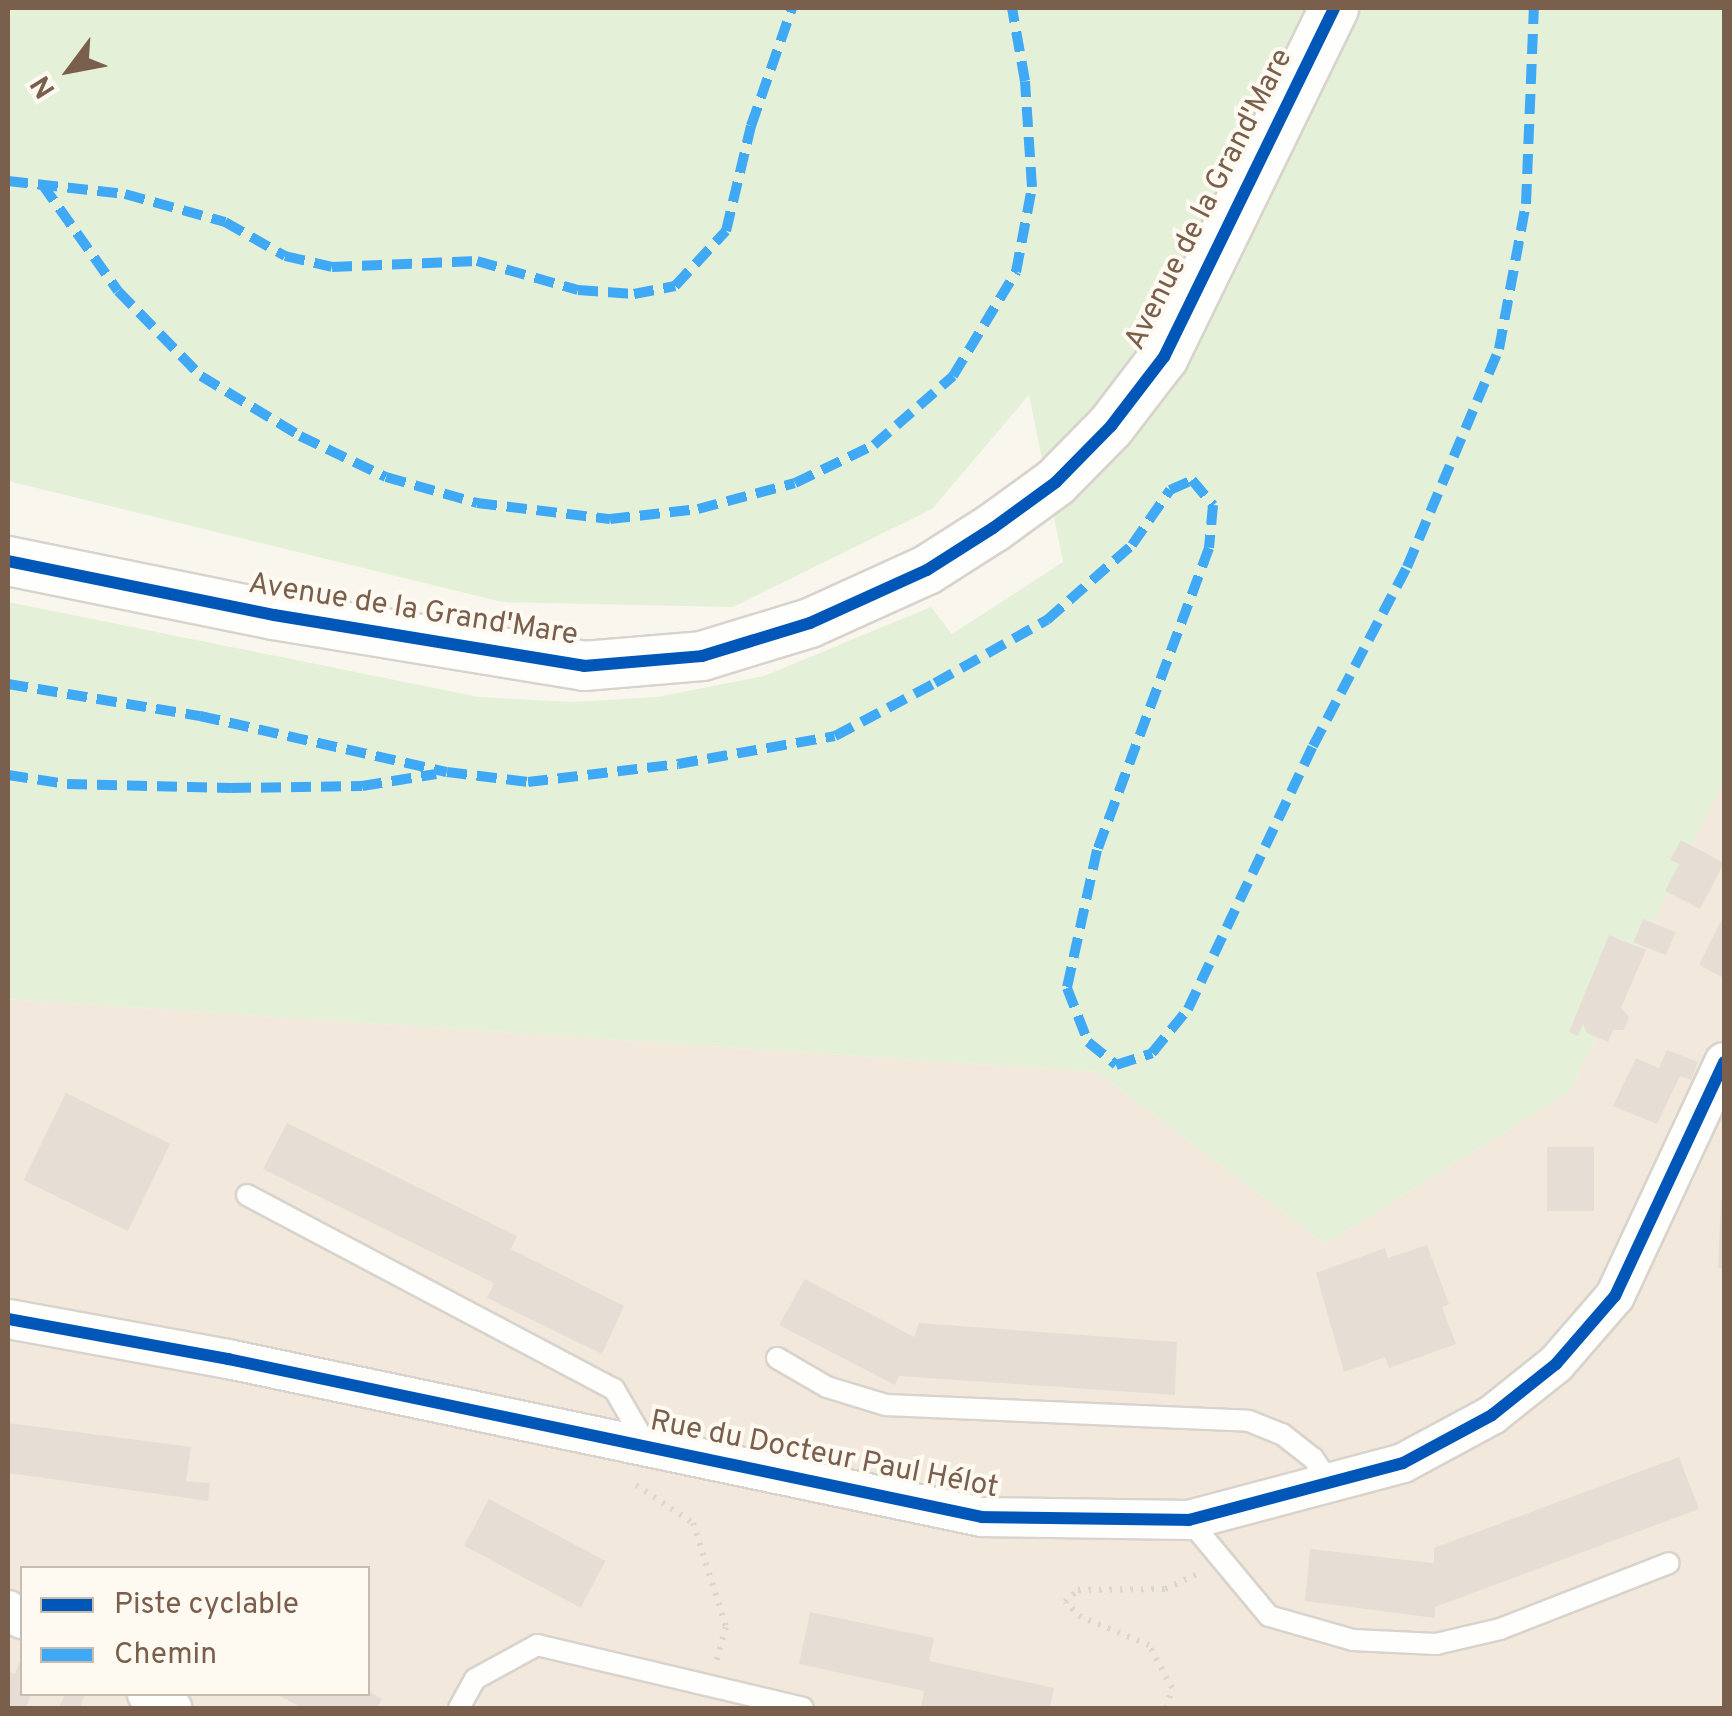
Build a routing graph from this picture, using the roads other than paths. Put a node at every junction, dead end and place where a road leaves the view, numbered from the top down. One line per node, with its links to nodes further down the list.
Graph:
1 (1334, 8): 2 (street, Avenue de la Grand'Mare)
2 (8, 560)
3 (1724, 1062): 8 (street, Rue du Docteur Paul Hélot)
4 (247, 1195): 7 (lane)
5 (8, 1319): 7 (street, Rue du Docteur Paul Hélot)
6 (777, 1358): 8 (lane)
7 (647, 1446): 9 (street, Rue du Docteur Paul Hélot)
8 (1332, 1486): 9 (street, Rue du Docteur Paul Hélot)
9 (1189, 1520): 10 (lane)
10 (1669, 1563)
11 (458, 1708): 12 (lane)
12 (802, 1708)

